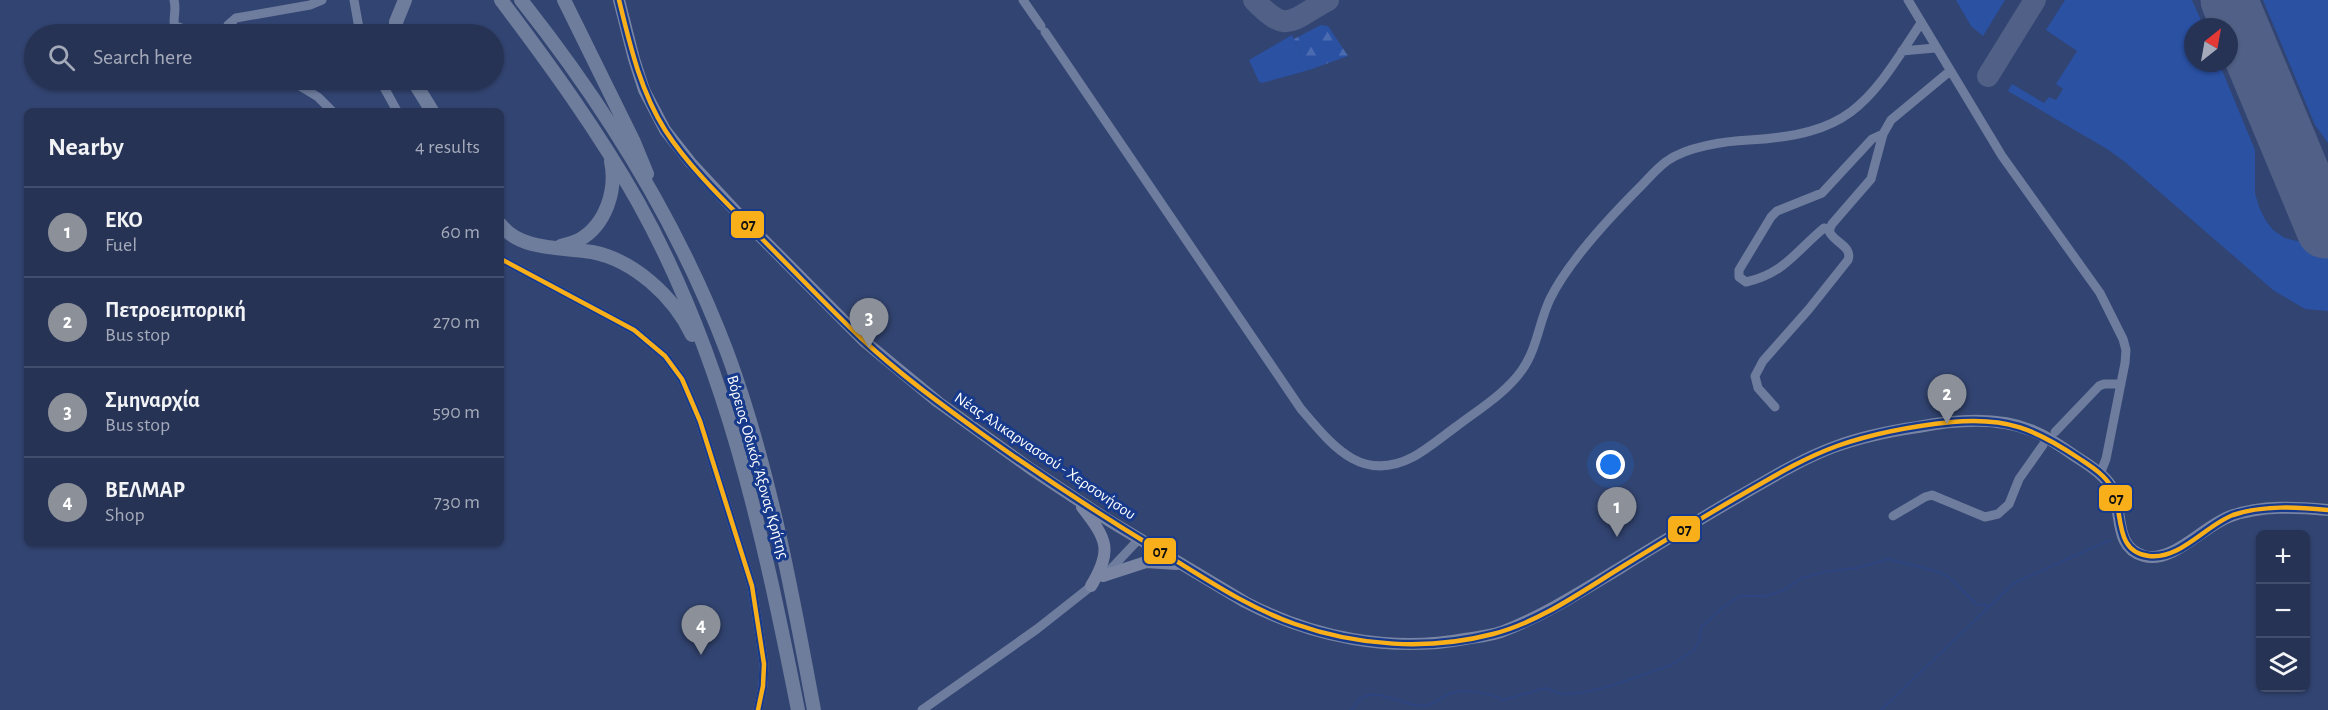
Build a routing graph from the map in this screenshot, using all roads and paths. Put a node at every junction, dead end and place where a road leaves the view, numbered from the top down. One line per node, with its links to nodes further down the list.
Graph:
1 (174, 0): 12 (street)
2 (322, 0): 13 (street)
3 (354, 0): 14 (street)
4 (405, 0): 15 (highway)
5 (501, 0): 26 (highway, Βόρειος Οδικός Άξονας Κρήτης)
6 (521, 0): 27 (highway, Βόρειος Οδικός Άξονας Κρήτης)
7 (564, 0): 27 (highway)
8 (620, 0): 38 (main road, Νέας Αλικαρνασσού - Χερσονήσου)
9 (1023, 0): 17 (street)
10 (1908, 0): 11 (street)
11 (1921, 23): 16 (street); 17 (street)
12 (172, 24)
13 (229, 24)
14 (358, 24)
15 (396, 24)
16 (1935, 48): 17 (street); 18 (street)
17 (1902, 51)
18 (1950, 71): 25 (street); 32 (street)
19 (306, 90): 22 (street)
20 (385, 90): 23 (street)
21 (419, 90): 24 (highway)
22 (329, 108)
23 (395, 108)
24 (430, 108)
25 (1882, 134): 29 (street); 29 (street)
26 (608, 151): 30 (highway); 37 (highway, Βόρειος Οδικός Άξονας Κρήτης)
27 (665, 217): 47 (highway, Βόρειος Οδικός Άξονας Κρήτης)
28 (504, 228): 30 (highway)
29 (1830, 229): 33 (street)
30 (559, 247): 37 (highway)
31 (504, 261): 45 (street)
32 (2121, 384): 34 (street); 36 (street)
33 (1775, 407)
34 (2055, 432)
35 (2043, 445): 40 (street)
36 (2100, 474): 39 (main road, Νέας Αλικαρνασσού - Χερσονήσου); 42 (main road, Νέας Αλικαρνασσού - Χερσονήσου)
37 (753, 499): 46 (highway, Βόρειος Οδικός Άξονας Κρήτης)
38 (1076, 499): 41 (main road, Νέας Αλικαρνασσού - Χερσονήσου); 44 (main road)
39 (2328, 510)
40 (1893, 516)
41 (1139, 539): 42 (main road, Νέας Αλικαρνασσού - Χερσονήσου); 43 (street)
42 (1179, 564): 43 (main road)
43 (1103, 576): 44 (street)
44 (1091, 586): 48 (street)
45 (758, 710)
46 (798, 710)
47 (814, 710)
48 (922, 710)

